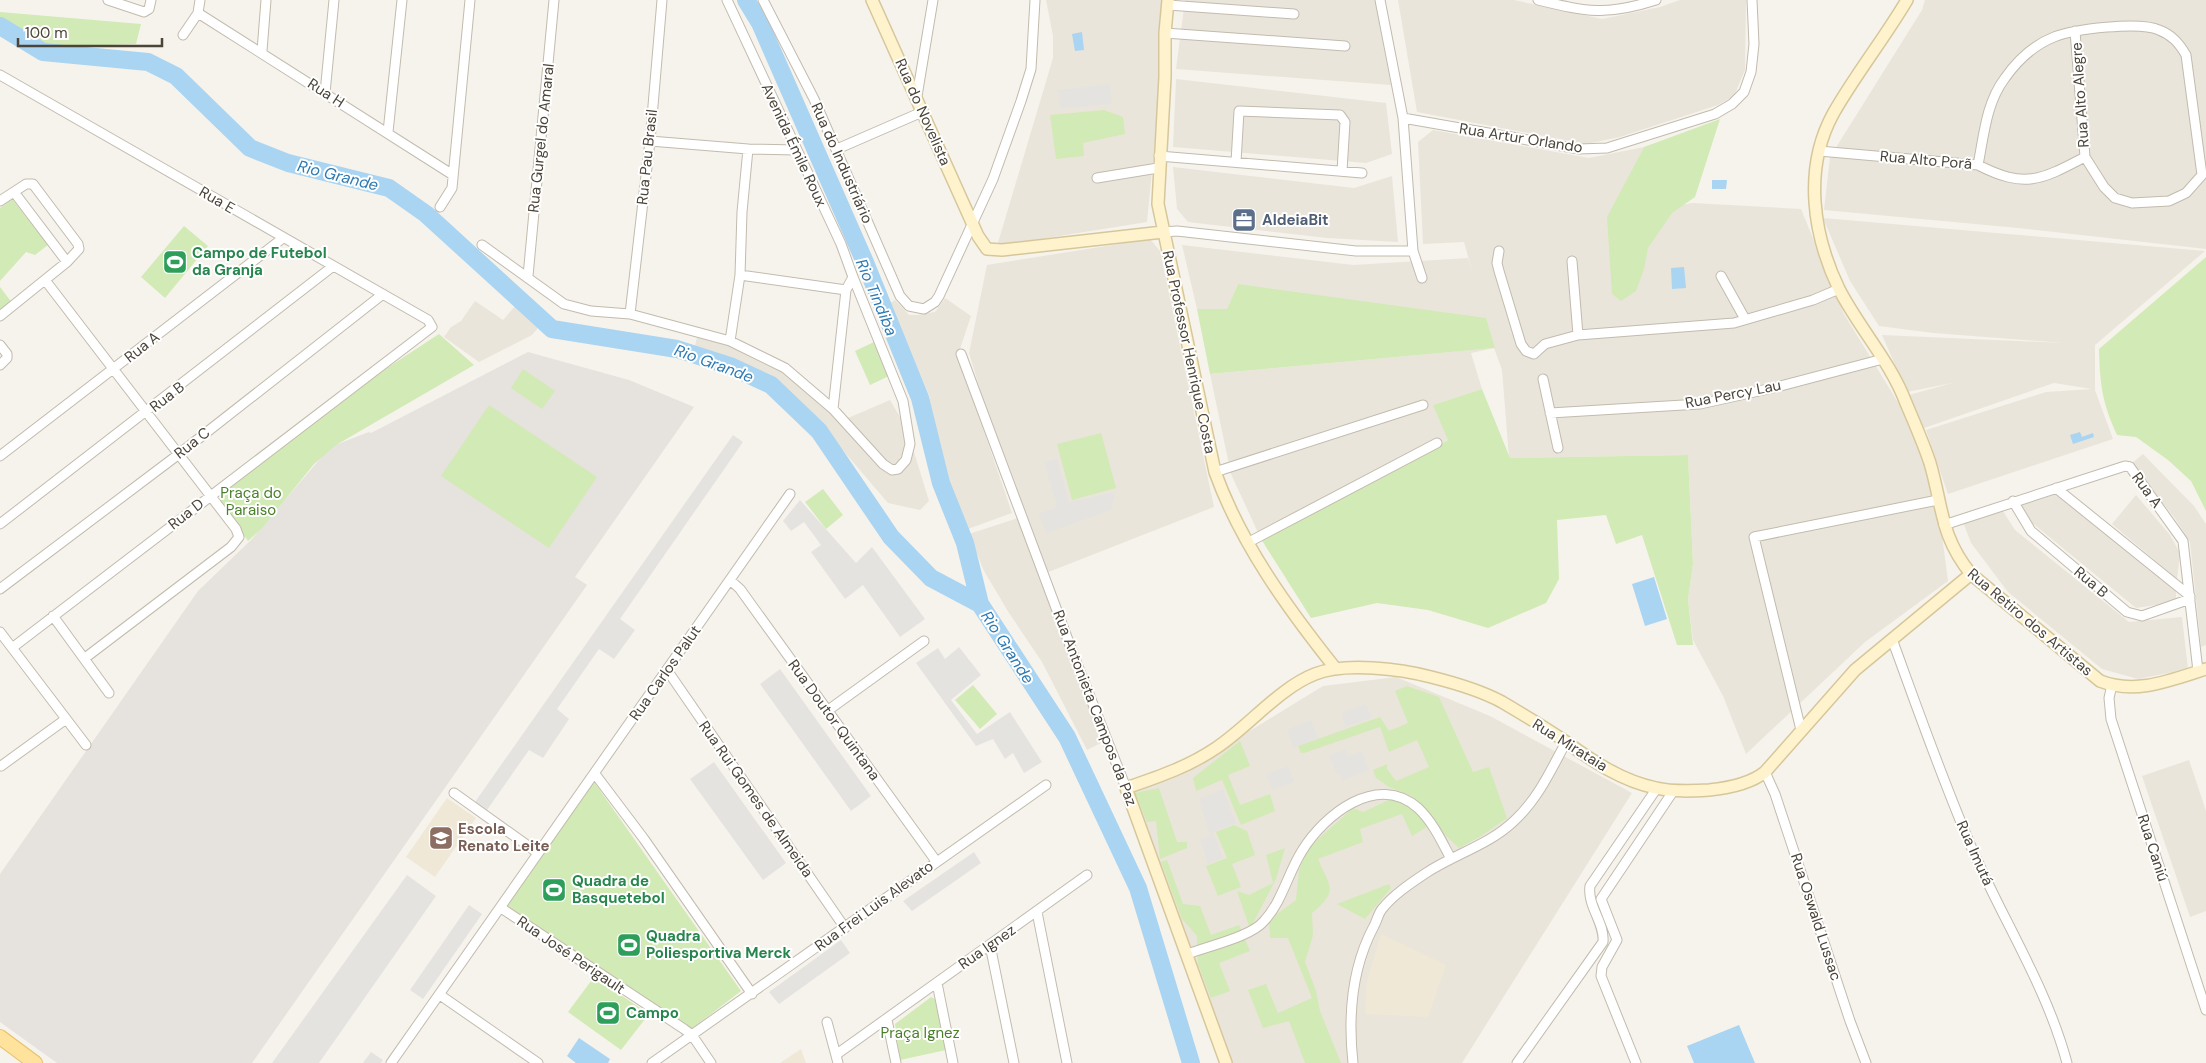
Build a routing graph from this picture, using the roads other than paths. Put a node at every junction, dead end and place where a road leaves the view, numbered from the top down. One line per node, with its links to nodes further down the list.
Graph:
1 (108, 0): 2 (street)
2 (151, 0)
3 (200, 0): 21 (street)
4 (266, 0): 27 (street)
5 (334, 0): 29 (street)
6 (402, 0): 33 (street)
7 (470, 0): 46 (street)
8 (554, 0): 61 (street, Rua Gurgel do Amaral)
9 (662, 0): 34 (street, Rua Pau Brasil)
10 (727, 0): 37 (street, Avenida Émile Roux)
11 (762, 0): 36 (street, Rua do Industriário)
12 (872, 0): 30 (street, Rua do Novelista)
13 (933, 0): 30 (street)
14 (1035, 0): 51 (street)
15 (1380, 0): 32 (street)
16 (1538, 0): 17 (street)
17 (1656, 0)
18 (1752, 0): 32 (street, Rua Artur Orlando)
19 (1907, 0): 38 (street, Rua Retiro dos Artistas)
20 (1168, 3): 22 (street); 24 (street, Rua Professor Henrique Costa)
21 (198, 13): 25 (street); 27 (street, Rua H)
22 (1294, 14)
23 (2075, 31): 40 (street, Rua Alto Alegre); 40 (street, Rua Alto Alegre); 42 (street, Rua Alto Alegre)
24 (1165, 33): 26 (street); 39 (street, Rua Professor Henrique Costa)
25 (183, 36)
26 (1345, 46)
27 (262, 51): 29 (street, Rua H)
28 (0, 75): 53 (street, Rua E)
29 (325, 93): 33 (street, Rua H)
30 (917, 96): 31 (street, Rua do Novelista)
31 (922, 112): 36 (street); 51 (street, Rua do Novelista)
32 (1403, 118): 55 (street)
33 (388, 132): 46 (street, Rua H)
34 (650, 141): 35 (street); 69 (street, Rua Pau Brasil)
35 (748, 149): 37 (street); 60 (street)
36 (837, 149): 51 (street, Rua do Industriário)
37 (796, 150): 63 (street, Avenida Émile Roux)
38 (1819, 151): 42 (street, Rua Alto Porã); 66 (street, Rua Retiro dos Artistas)
39 (1159, 156): 41 (street); 43 (street, Rua Professor Henrique Costa)
40 (2085, 156): 42 (street, Rua Alto Porã)
41 (1236, 162): 44 (street); 44 (street)
42 (1978, 165)
43 (1158, 168): 47 (street); 52 (street, Rua Professor Henrique Costa)
44 (1342, 171): 45 (street)
45 (1362, 173)
46 (453, 175): 50 (street)
47 (1096, 178)
48 (14, 192): 49 (street); 58 (street); 58 (street)
49 (0, 201)
50 (440, 207)
51 (973, 225): 52 (street, Rua do Novelista)
52 (1163, 232): 55 (street); 89 (street, Rua Professor Henrique Costa)
53 (283, 238): 59 (street, Rua E); 79 (street, Rua A)
54 (482, 245): 61 (street)
55 (1413, 251): 64 (street)
56 (1499, 251): 73 (street)
57 (1572, 261): 73 (street)
58 (67, 262): 65 (street)
59 (332, 267): 68 (street, Rua E); 83 (street, Rua B)
60 (740, 275): 67 (street); 74 (street)
61 (528, 276): 69 (street)
62 (1720, 276): 71 (street)
63 (853, 277): 67 (street); 82 (street, Avenida Émile Roux)
64 (1422, 278)
65 (46, 280): 70 (street); 79 (street)
66 (1840, 289): 71 (street); 77 (street, Rua Retiro dos Artistas)
67 (846, 290): 82 (street)
68 (383, 294): 72 (street, Rua E); 87 (street, Rua C)
69 (630, 314): 74 (street)
70 (0, 316)
71 (1745, 320): 73 (street)
72 (432, 326): 92 (street, Rua D)
73 (1578, 335)
74 (730, 341): 82 (street)
75 (0, 345): 78 (street)
76 (961, 354): 122 (street, Rua Antonieta Campos da Paz)
77 (1883, 359): 84 (street, Rua Percy Lau); 93 (street, Rua Retiro dos Artistas)
78 (0, 365)
79 (115, 368): 83 (street); 88 (street, Rua A)
80 (1543, 378): 84 (street)
81 (1423, 405): 89 (street)
82 (833, 408)
83 (148, 412): 87 (street); 95 (street, Rua B)
84 (1550, 412): 86 (street)
85 (1438, 443): 97 (street)
86 (1558, 448)
87 (179, 454): 92 (street); 100 (street, Rua C)
88 (0, 456)
89 (1215, 472): 97 (street, Rua Professor Henrique Costa)
90 (2056, 488): 94 (street, Rua A); 101 (street); 101 (street, Rua A)
91 (790, 494): 99 (street, Rua Carlos Palut)
92 (210, 496): 102 (street, Rua D); 107 (street)
93 (1938, 500): 96 (street, Rua Retiro dos Artistas); 115 (street)
94 (2013, 501): 96 (street, Rua A); 101 (street, Rua B)
95 (0, 524)
96 (1944, 524): 98 (street, Rua Retiro dos Artistas)
97 (1247, 543): 108 (street, Rua Professor Henrique Costa)
98 (1971, 574): 104 (street, Rua Mirataia); 111 (street, Rua Retiro dos Artistas)
99 (730, 580): 109 (street, Rua Carlos Palut); 113 (street, Rua Doutor Quintana)
100 (0, 589)
101 (2190, 597): 110 (street, Rua A)
102 (53, 616): 106 (street, Rua D); 107 (street)
103 (0, 632): 106 (street)
104 (1892, 639): 115 (street, Rua Mirataia); 158 (street, Rua Imutá)
105 (924, 641): 113 (street)
106 (12, 648): 114 (street)
107 (85, 658): 112 (street)
108 (1336, 669): 116 (street, Rua Mirataia); 122 (street, Rua Mirataia)
109 (667, 670): 120 (street, Rua Carlos Palut); 132 (street, Rua Rui Gomes de Almeida)
110 (2202, 670): 111 (street, Rua Retiro dos Artistas)
111 (2112, 685): 138 (street, Rua Caniú)
112 (109, 693)
113 (827, 711): 128 (street, Rua Doutor Quintana)
114 (66, 719): 117 (street); 118 (street)
115 (1801, 730): 119 (street, Rua Mirataia)
116 (1566, 742): 123 (street, Rua Mirataia); 127 (street)
117 (86, 745)
118 (0, 767)
119 (1765, 772): 124 (street, Rua Mirataia); 157 (street, Rua Oswald Lussac)
120 (595, 774): 126 (street, Rua Carlos Palut); 136 (street)
121 (1046, 785): 128 (street, Rua Frei Luis Alevato)
122 (1126, 788): 134 (street, Rua Antonieta Campos da Paz)
123 (1657, 788): 124 (street, Rua Mirataia); 155 (street)
124 (1674, 790): 156 (street)
125 (454, 793): 126 (street)
126 (538, 853): 130 (street, Rua Carlos Palut)
127 (1451, 859): 134 (street); 154 (street)
128 (936, 861): 132 (street, Rua Frei Luis Alevato)
129 (1087, 875): 131 (street, Rua Ignez)
130 (502, 908): 137 (street, Rua Carlos Palut); 141 (street, Rua José Perigault)
131 (1037, 912): 133 (street, Rua Ignez); 152 (street)
132 (845, 928): 136 (street, Rua Frei Luis Alevato)
133 (990, 945): 135 (street, Rua Ignez); 151 (street)
134 (1188, 954): 153 (street, Rua Antonieta Campos da Paz)
135 (937, 983): 139 (street, Rua Ignez); 150 (street)
136 (752, 994): 141 (street, Rua Frei Luis Alevato)
137 (440, 995): 145 (street, Rua Carlos Palut); 146 (street)
138 (2206, 1010)
139 (887, 1020): 143 (street, Rua Ignez); 149 (street)
140 (827, 1022): 143 (street)
141 (692, 1035): 147 (street, Rua Frei Luis Alevato); 148 (street)
142 (0, 1037): 144 (main road)
143 (837, 1059)
144 (35, 1063)
145 (391, 1063)
146 (538, 1063)
147 (652, 1063)
148 (711, 1063)
149 (896, 1063)
150 (953, 1063)
151 (1014, 1063)
152 (1067, 1063)
153 (1226, 1063)
154 (1353, 1063)
155 (1517, 1063)
156 (1636, 1063)
157 (1866, 1063)
158 (2067, 1063)

